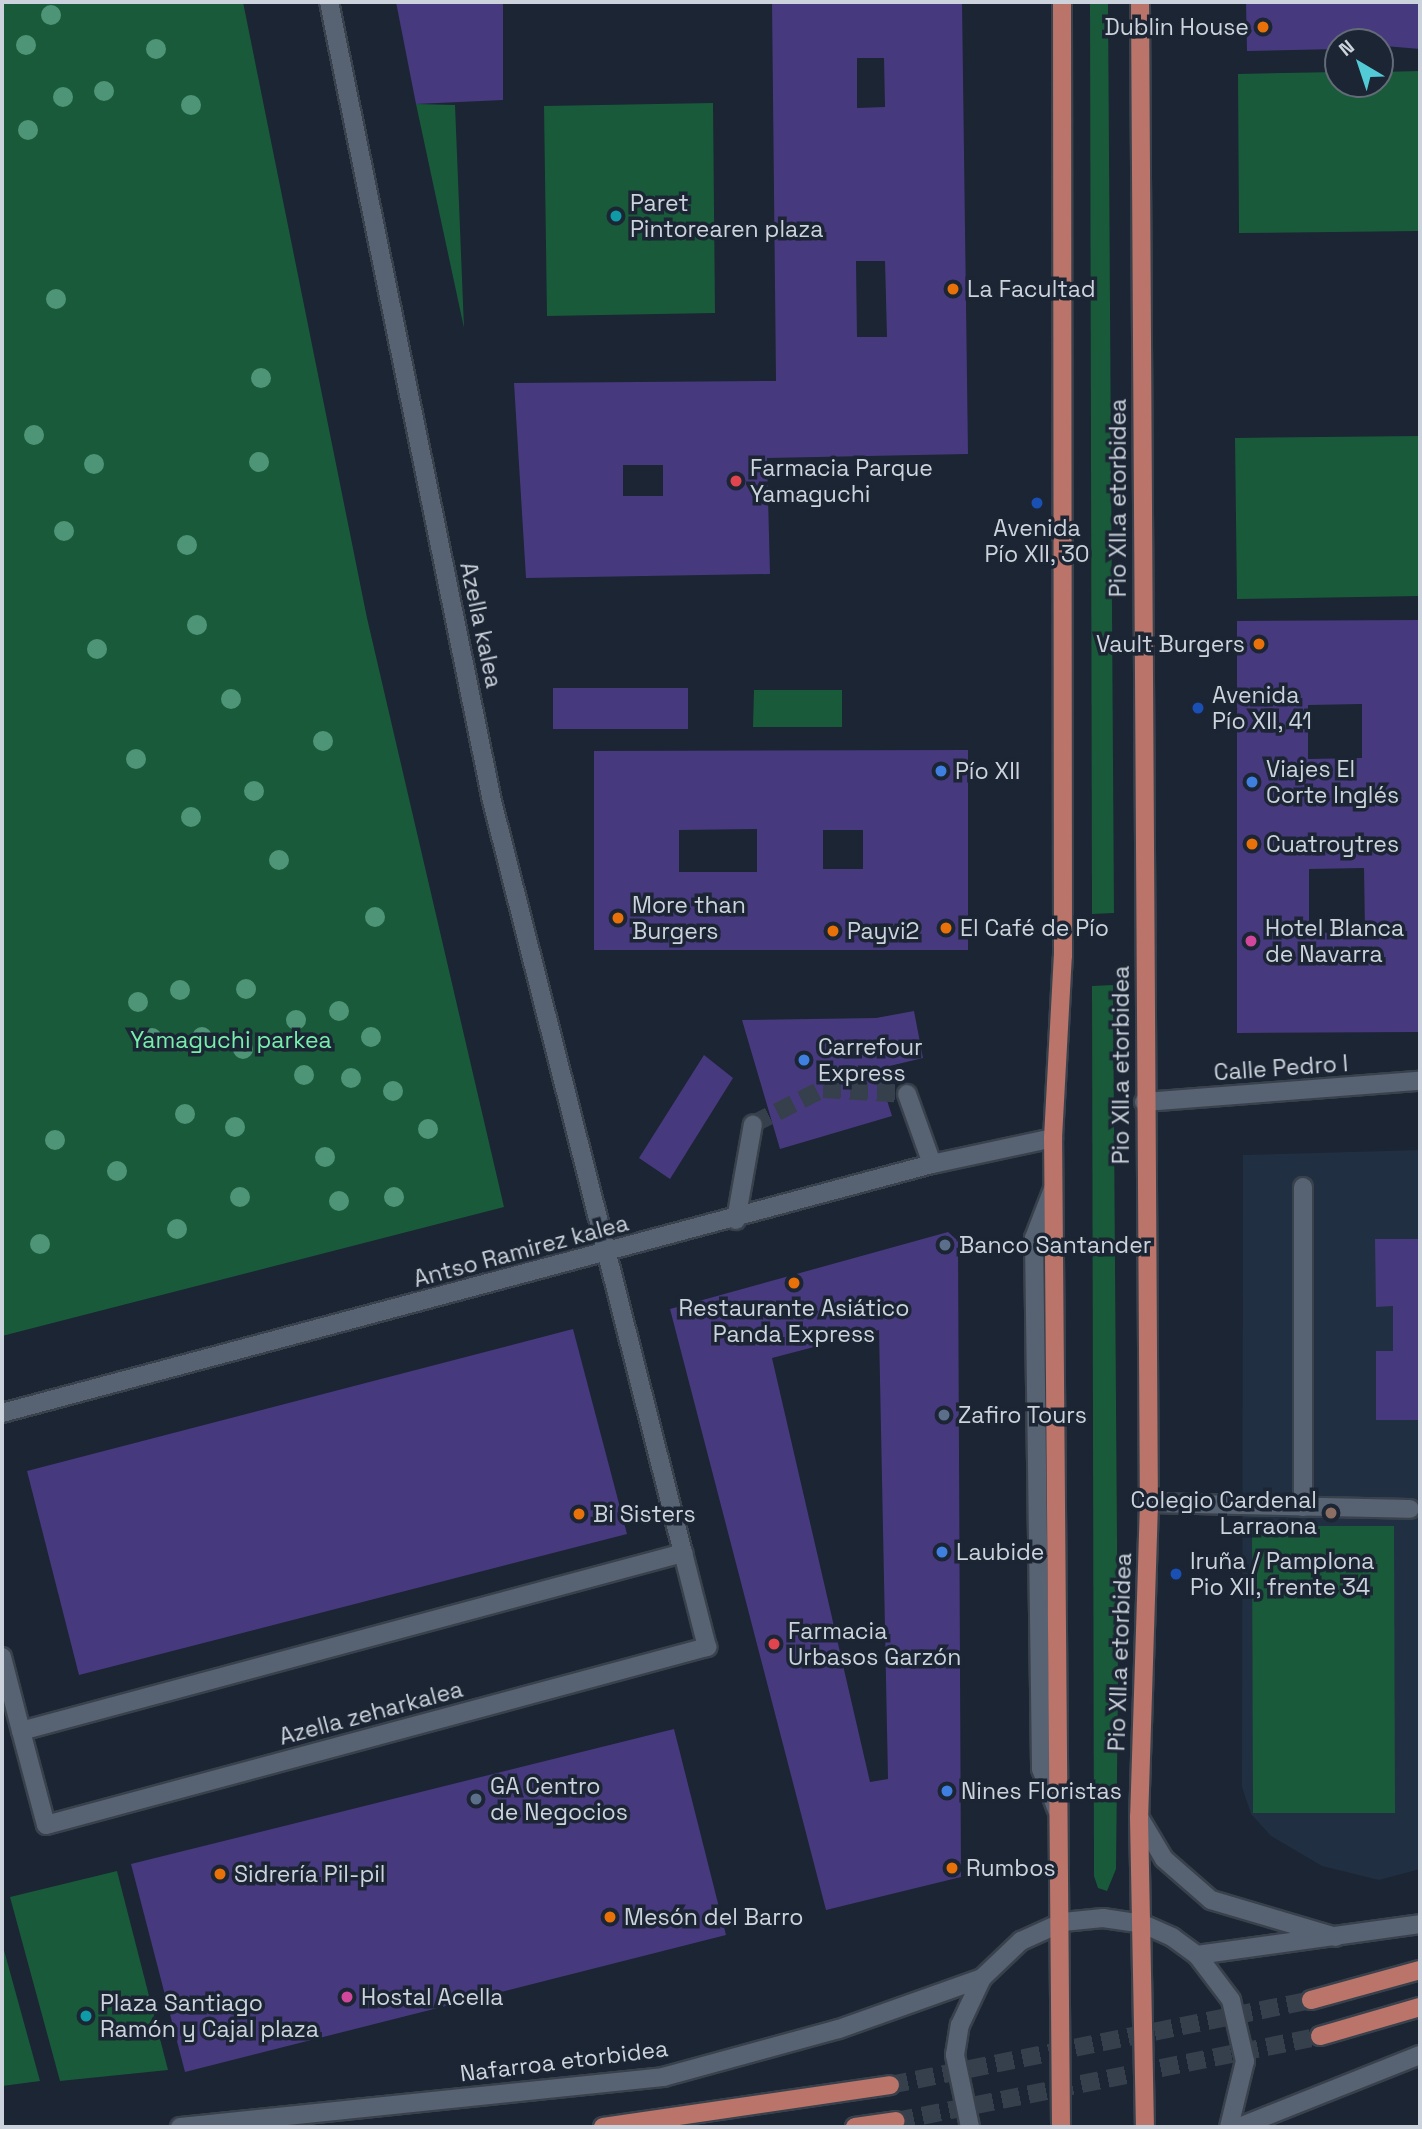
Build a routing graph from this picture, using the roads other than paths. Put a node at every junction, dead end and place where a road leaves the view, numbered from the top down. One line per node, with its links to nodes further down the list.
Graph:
1 (329, 2): 12 (street, Azella kalea)
2 (1062, 2): 8 (main road)
3 (1140, 2): 6 (main road, Pio XII.a etorbidea)
4 (1420, 1081): 6 (street, Calle Pedro I)
5 (907, 1094): 9 (street)
6 (1144, 1102): 14 (main road, Pio XII.a etorbidea)
7 (753, 1124): 11 (street)
8 (1053, 1138): 9 (street, Antso Ramirez kalea); 21 (main road)
9 (932, 1164): 11 (street, Antso Ramirez kalea)
10 (1303, 1187): 15 (street)
11 (736, 1220): 12 (street, Antso Ramirez kalea)
12 (603, 1255): 13 (street, Antso Ramirez kalea); 17 (street, Azella zeharkalea)
13 (2, 1413)
14 (1149, 1503): 15 (street); 20 (main road, Pio XII.a etorbidea)
15 (1303, 1507): 16 (street)
16 (1410, 1509)
17 (683, 1553): 19 (street); 19 (street, Azella zeharkalea)
18 (2, 1657): 19 (street, Azella zeharkalea)
19 (22, 1731)
20 (1139, 1817): 22 (main road, Pio XII.a etorbidea); 24 (street)
21 (1062, 1922): 22 (street); 27 (street); 38 (main road)
22 (1143, 1924): 25 (street); 39 (main road, Pio XII.a etorbidea)
23 (1420, 1924): 24 (street)
24 (1336, 1937): 25 (street)
25 (1197, 1955): 40 (street)
26 (1420, 1970): 28 (main road)
27 (982, 1978): 34 (street, Nafarroa etorbidea); 37 (street)
28 (1311, 2000)
29 (1420, 2007): 30 (main road)
30 (1320, 2036)
31 (1420, 2055): 41 (street)
32 (890, 2085): 35 (main road)
33 (896, 2121): 36 (main road)
34 (180, 2127)
35 (603, 2127)
36 (855, 2127)
37 (970, 2127)
38 (1061, 2127)
39 (1145, 2127)
40 (1229, 2127)
41 (1239, 2127)

